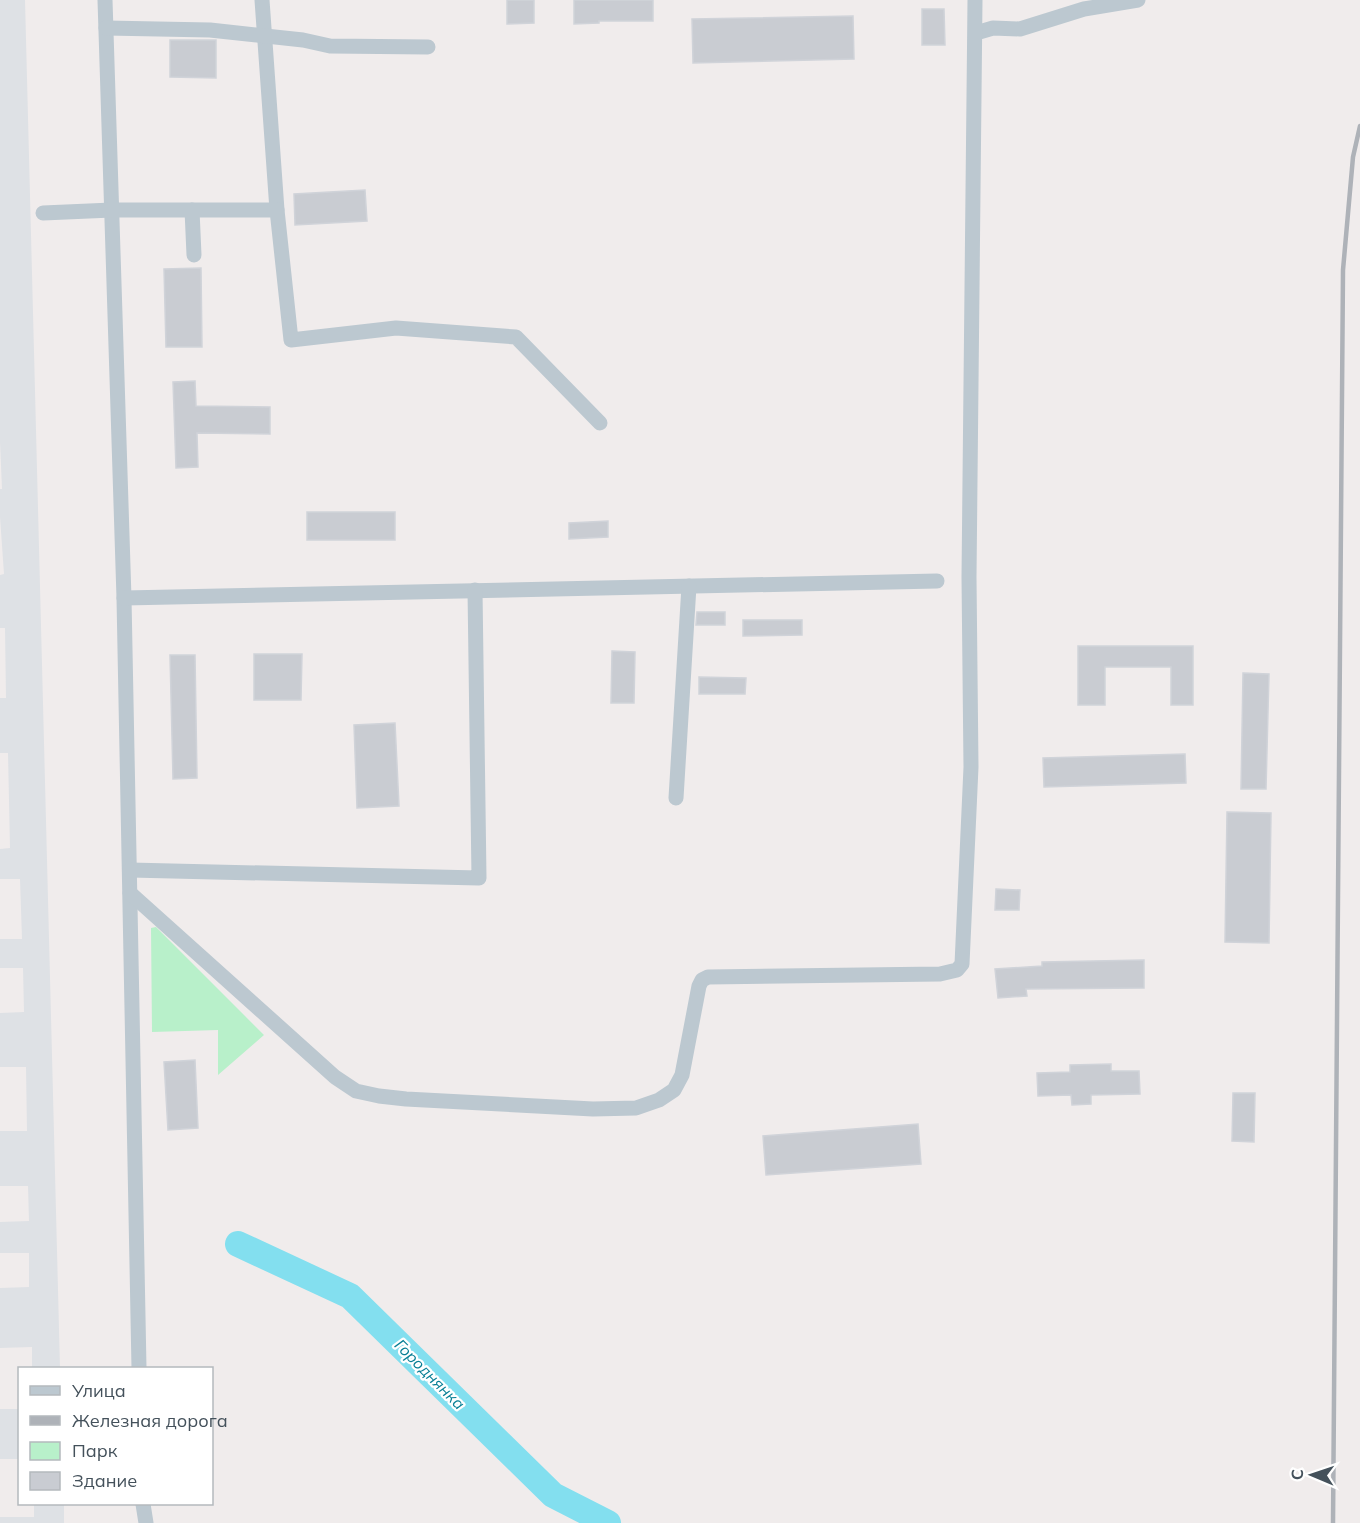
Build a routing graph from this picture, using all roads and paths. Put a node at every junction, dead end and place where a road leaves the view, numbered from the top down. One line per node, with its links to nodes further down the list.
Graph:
1 (105, 0): 5 (street)
2 (262, 0): 7 (street)
3 (975, 0): 6 (street)
4 (1138, 0): 6 (street)
5 (106, 28): 7 (street); 9 (street)
6 (976, 33): 21 (street)
7 (263, 36): 8 (street); 11 (street)
8 (428, 47)
9 (112, 210): 10 (street); 12 (street); 18 (street)
10 (192, 210): 11 (street); 13 (street)
11 (277, 210): 14 (street)
12 (43, 213)
13 (194, 255)
14 (600, 423)
15 (937, 581): 16 (street)
16 (689, 586): 17 (street); 19 (street)
17 (475, 590): 18 (street); 20 (street)
18 (124, 597): 20 (street)
19 (676, 798)
20 (130, 870): 21 (street)
21 (130, 893): 22 (street)
22 (139, 1367)
23 (143, 1505): 24 (street)
24 (146, 1523)

